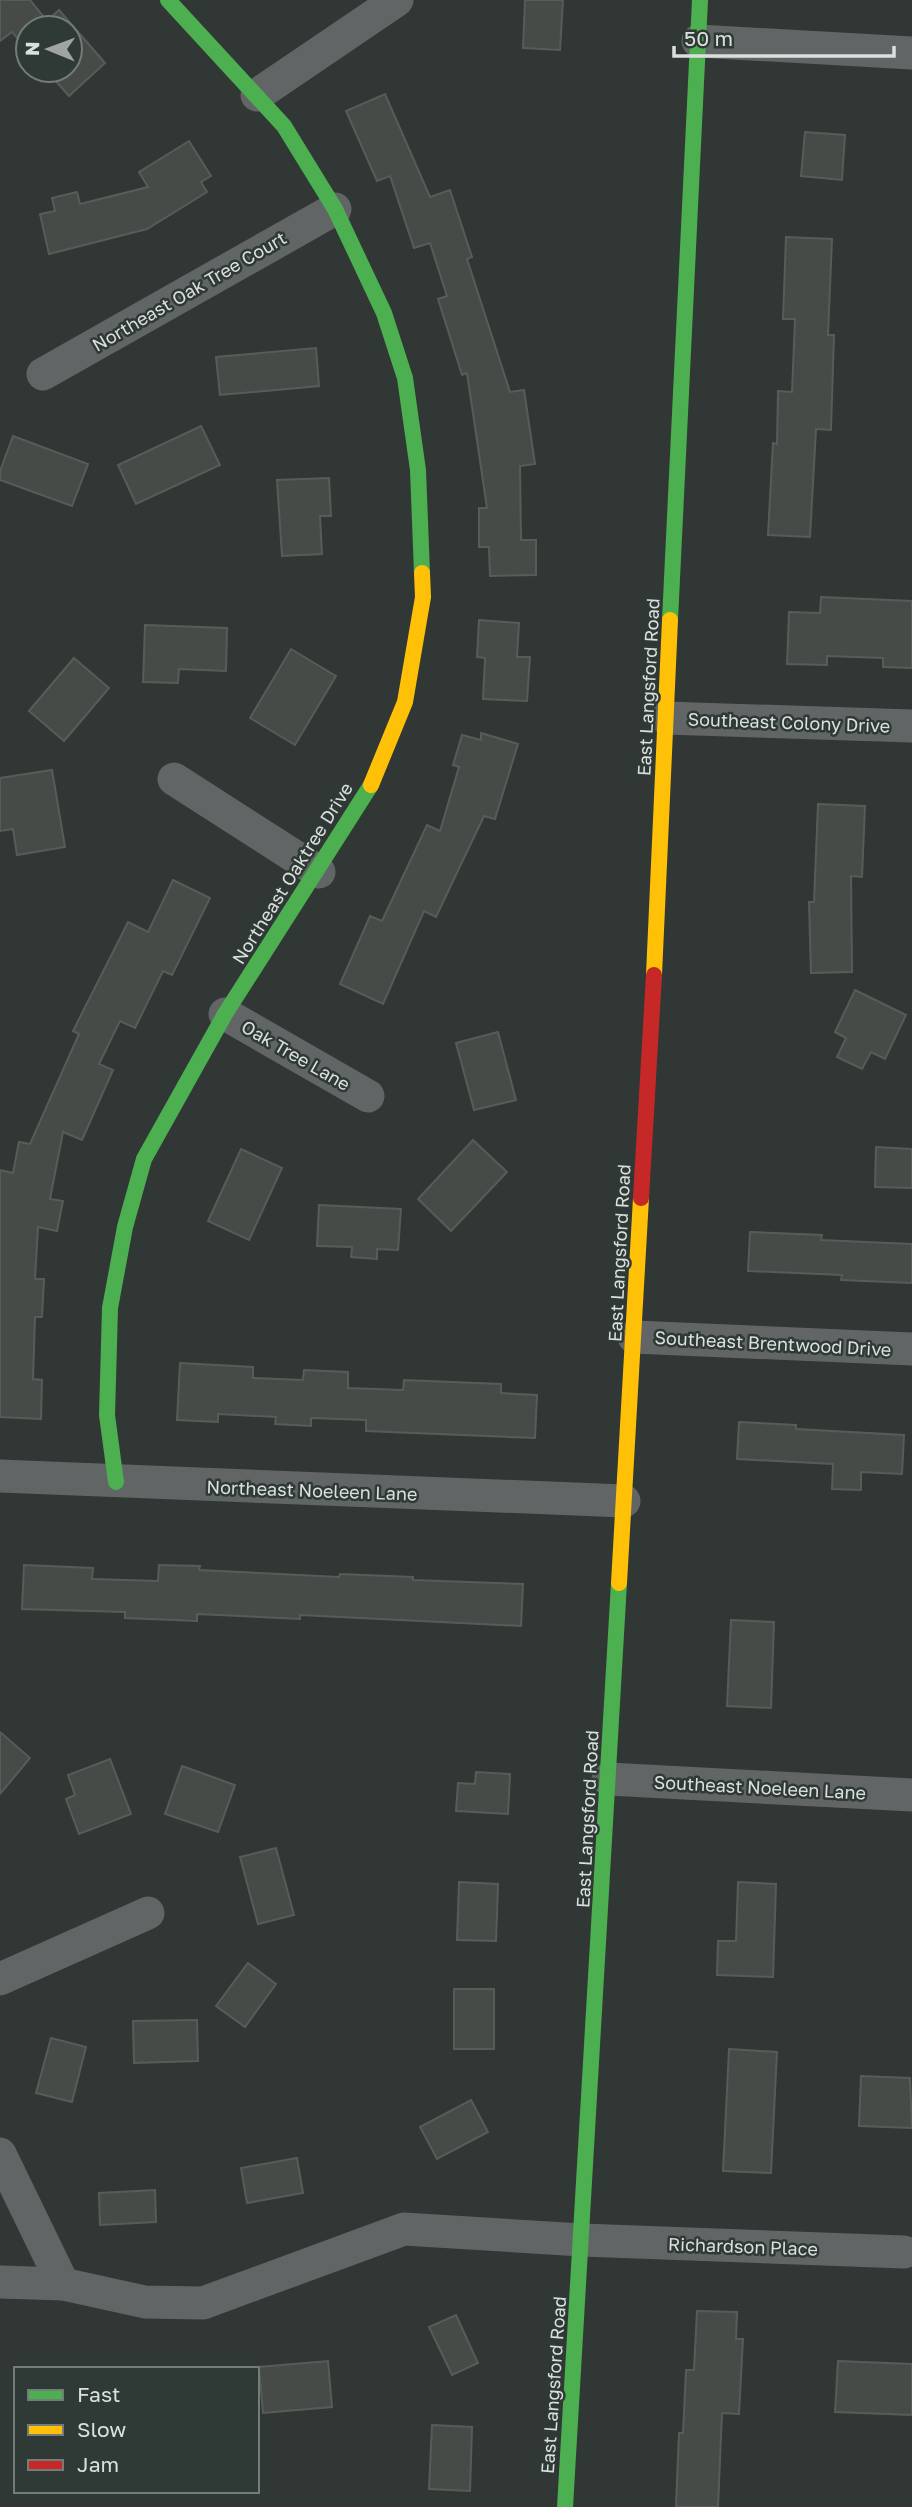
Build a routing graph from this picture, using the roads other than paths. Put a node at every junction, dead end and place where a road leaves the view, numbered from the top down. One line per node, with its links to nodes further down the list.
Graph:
1 (168, 0): 6 (street, Northeast Oaktree Drive)
2 (397, 0): 6 (street)
3 (700, 0): 4 (street, East Langsford Road)
4 (698, 41): 5 (street); 9 (street, East Langsford Road)
5 (912, 53)
6 (257, 95): 7 (street, Northeast Oaktree Drive)
7 (335, 209): 8 (street, Northeast Oak Tree Court); 12 (street, Northeast Oaktree Drive)
8 (43, 374)
9 (666, 718): 10 (street, Southeast Colony Drive); 15 (street, East Langsford Road)
10 (912, 726)
11 (174, 779): 12 (street)
12 (318, 872): 13 (street, Northeast Oaktree Drive)
13 (225, 1014): 14 (street, Oak Tree Lane); 18 (street, Northeast Oaktree Drive)
14 (368, 1096)
15 (634, 1337): 16 (street, Southeast Brentwood Drive); 19 (street, East Langsford Road)
16 (912, 1349)
17 (0, 1476): 18 (street, Northeast Noeleen Lane)
18 (116, 1482): 19 (street, Northeast Noeleen Lane)
19 (624, 1501): 20 (street, East Langsford Road)
20 (608, 1779): 21 (street, Southeast Noeleen Lane); 25 (street, East Langsford Road)
21 (912, 1795)
22 (148, 1913): 23 (street)
23 (0, 1979)
24 (0, 2154): 28 (street)
25 (582, 2240): 26 (street, Richardson Place); 28 (street, Richardson Place); 29 (street, East Langsford Road)
26 (904, 2252)
27 (0, 2282): 28 (street, Richardson Place)
28 (63, 2284)
29 (565, 2507)

